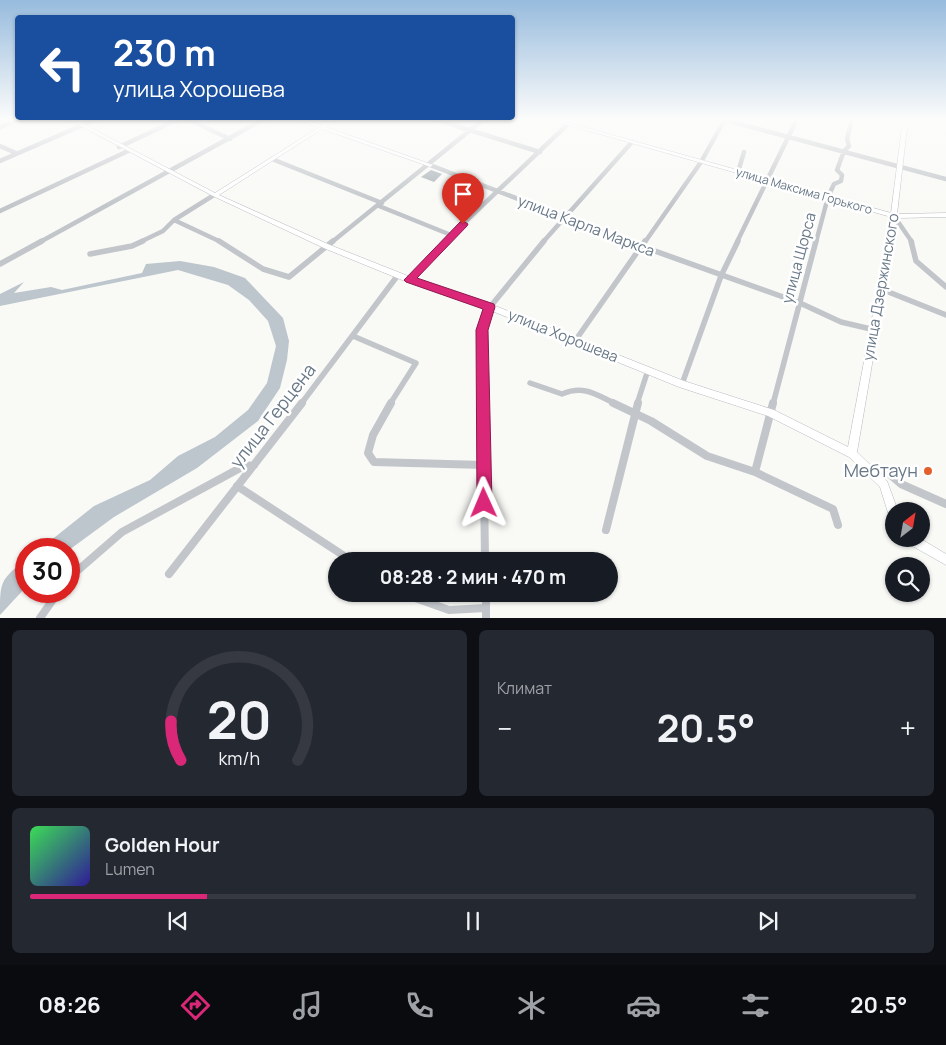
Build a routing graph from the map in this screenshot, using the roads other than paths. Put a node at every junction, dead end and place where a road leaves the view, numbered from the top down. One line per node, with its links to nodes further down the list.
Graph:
1 (4, 148): 21 (street)
2 (30, 148): 21 (street)
3 (122, 148): 17 (street, улица Хорошева)
4 (214, 148): 27 (street)
5 (289, 148): 22 (street)
6 (381, 148): 25 (street, улица Карла Маркса)
7 (450, 148): 25 (street)
8 (527, 148): 19 (street)
9 (544, 148): 19 (street)
10 (627, 148): 38 (street)
11 (652, 148): 24 (street, улица Максима Горького)
12 (708, 148): 24 (street)
13 (783, 148): 30 (street)
14 (832, 148): 18 (street)
15 (847, 148): 18 (street, улица Щорса)
16 (902, 148): 26 (street, улица Дзержинского)
17 (128, 151): 27 (street, улица Хорошева); 35 (street)
18 (844, 151): 26 (street); 33 (street, улица Щорса)
19 (540, 152): 31 (street)
20 (744, 152): 28 (street)
21 (16, 154): 23 (street)
22 (272, 159): 32 (street); 34 (street)
23 (0, 161)
24 (700, 162): 28 (street, улица Максима Горького); 42 (street)
25 (430, 165): 31 (street, улица Карла Маркса); 34 (street)
26 (900, 166): 29 (street); 37 (street, улица Дзержинского)
27 (169, 172): 32 (street, улица Хорошева); 44 (street)
28 (738, 172): 30 (street, улица Максима Горького)
29 (946, 179)
30 (768, 180): 33 (street, улица Максима Горького); 46 (street)
31 (499, 192): 38 (street, улица Карла Маркса); 40 (street)
32 (215, 195): 39 (street); 41 (street, улица Хорошева)
33 (828, 197): 37 (street, улица Максима Горького); 50 (street, улица Щорса)
34 (380, 204): 40 (street); 41 (street)
35 (0, 211)
36 (946, 215): 37 (street, улица Максима Горького)
37 (894, 216): 48 (street); 49 (street, улица Дзержинского)
38 (563, 218): 42 (street, улица Карла Маркса); 51 (street)
39 (174, 220): 41 (street); 43 (street)
40 (451, 235): 47 (street)
41 (328, 246): 45 (street, улица Хорошева)
42 (640, 247): 46 (street, улица Карла Маркса); 55 (street)
43 (90, 254)
44 (0, 264)
45 (398, 275): 47 (street, улица Хорошева); 54 (street, улица Герцена)
46 (721, 276): 50 (street, улица Карла Маркса); 58 (street)
47 (410, 280): 51 (street, улица Хорошева)
48 (946, 287)
49 (881, 289): 52 (street); 53 (street, улица Дзержинского)
50 (800, 303): 53 (street, улица Карла Маркса); 60 (street, улица Щорса)
51 (490, 307): 55 (street, улица Хорошева); 63 (street)
52 (946, 314)
53 (875, 330): 61 (street, улица Дзержинского)
54 (353, 336): 62 (street, улица Герцена); 63 (street)
55 (576, 341): 56 (street, улица Хорошева)
56 (648, 370): 58 (street, улица Хорошева); 59 (street)
57 (530, 384): 59 (street)
58 (682, 384): 60 (street, улица Хорошева)
59 (635, 412): 64 (street); 70 (street)
60 (771, 413): 61 (street, улица Хорошева); 64 (street, улица Щорса)
61 (852, 454): 65 (street, улица Хорошева)
62 (254, 465): 66 (street, улица Герцена); 75 (street)
63 (484, 465): 73 (street)
64 (755, 472): 69 (street)
65 (872, 473): 67 (street, улица Хорошева); 68 (street)
66 (238, 486): 72 (street); 76 (street, улица Герцена)
67 (890, 502)
68 (946, 504)
69 (838, 525)
70 (606, 530)
71 (926, 548): 74 (street)
72 (338, 552)
73 (486, 552)
74 (946, 560)
75 (80, 568)
76 (169, 574)
77 (426, 602): 79 (street)
78 (51, 603): 80 (street)
79 (486, 613)
80 (40, 618)

